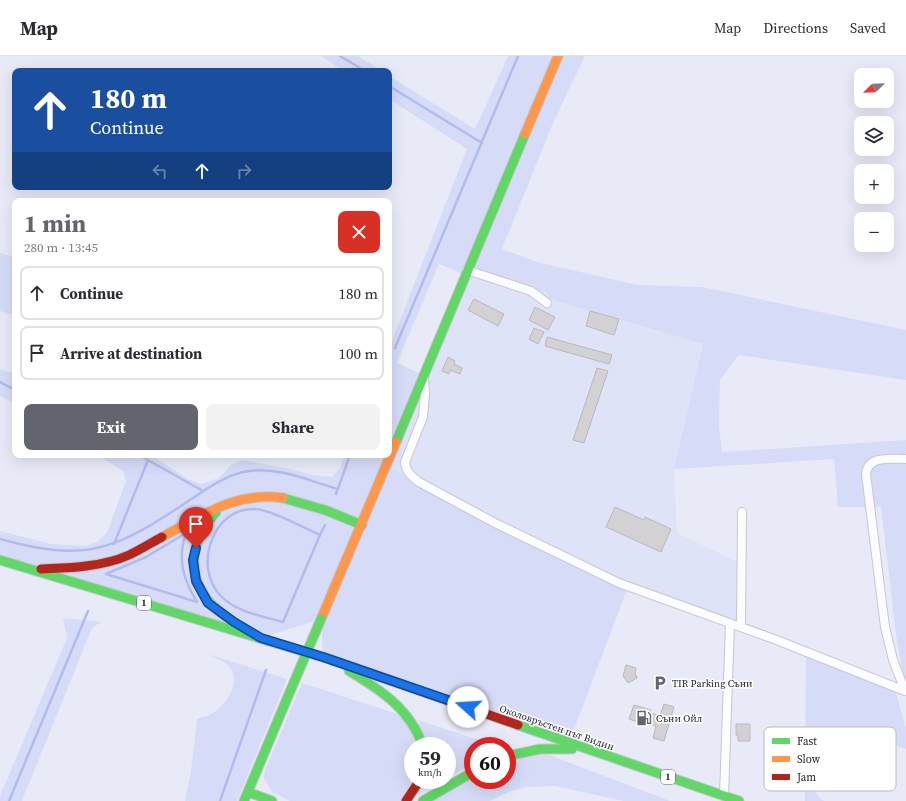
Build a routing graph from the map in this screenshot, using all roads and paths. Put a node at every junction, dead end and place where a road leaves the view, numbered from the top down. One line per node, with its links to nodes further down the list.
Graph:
1 (558, 56): 2 (main road)
2 (467, 270): 3 (street); 4 (main road)
3 (547, 303)
4 (424, 375): 5 (main road); 13 (street)
5 (392, 452)
6 (390, 458): 10 (main road)
7 (906, 459): 17 (street)
8 (223, 505): 10 (main road); 12 (main road); 15 (main road)
9 (742, 512): 14 (street)
10 (362, 525): 23 (main road, bridge)
11 (0, 560): 12 (main road, Околовръстен път Видин / 1)
12 (26, 568): 15 (main road, Околовръстен път Видин / 1)
13 (730, 623): 14 (street); 24 (street)
14 (741, 627): 17 (street)
15 (261, 638): 16 (main road, Околовръстен път Видин / 1)
16 (323, 657): 18 (main road); 19 (main road, Околовръстен път Видин / 1)
17 (906, 690)
18 (421, 737)
19 (597, 753): 20 (main road); 24 (main road, Околовръстен път Видин / 1)
20 (516, 754)
21 (464, 777): 28 (main road)
22 (414, 789): 27 (main road)
23 (248, 792): 25 (main road); 26 (main road)
24 (724, 796): 29 (main road, Околовръстен път Видин / 1)
25 (244, 801)
26 (272, 801)
27 (406, 801)
28 (423, 801)
29 (739, 801)

